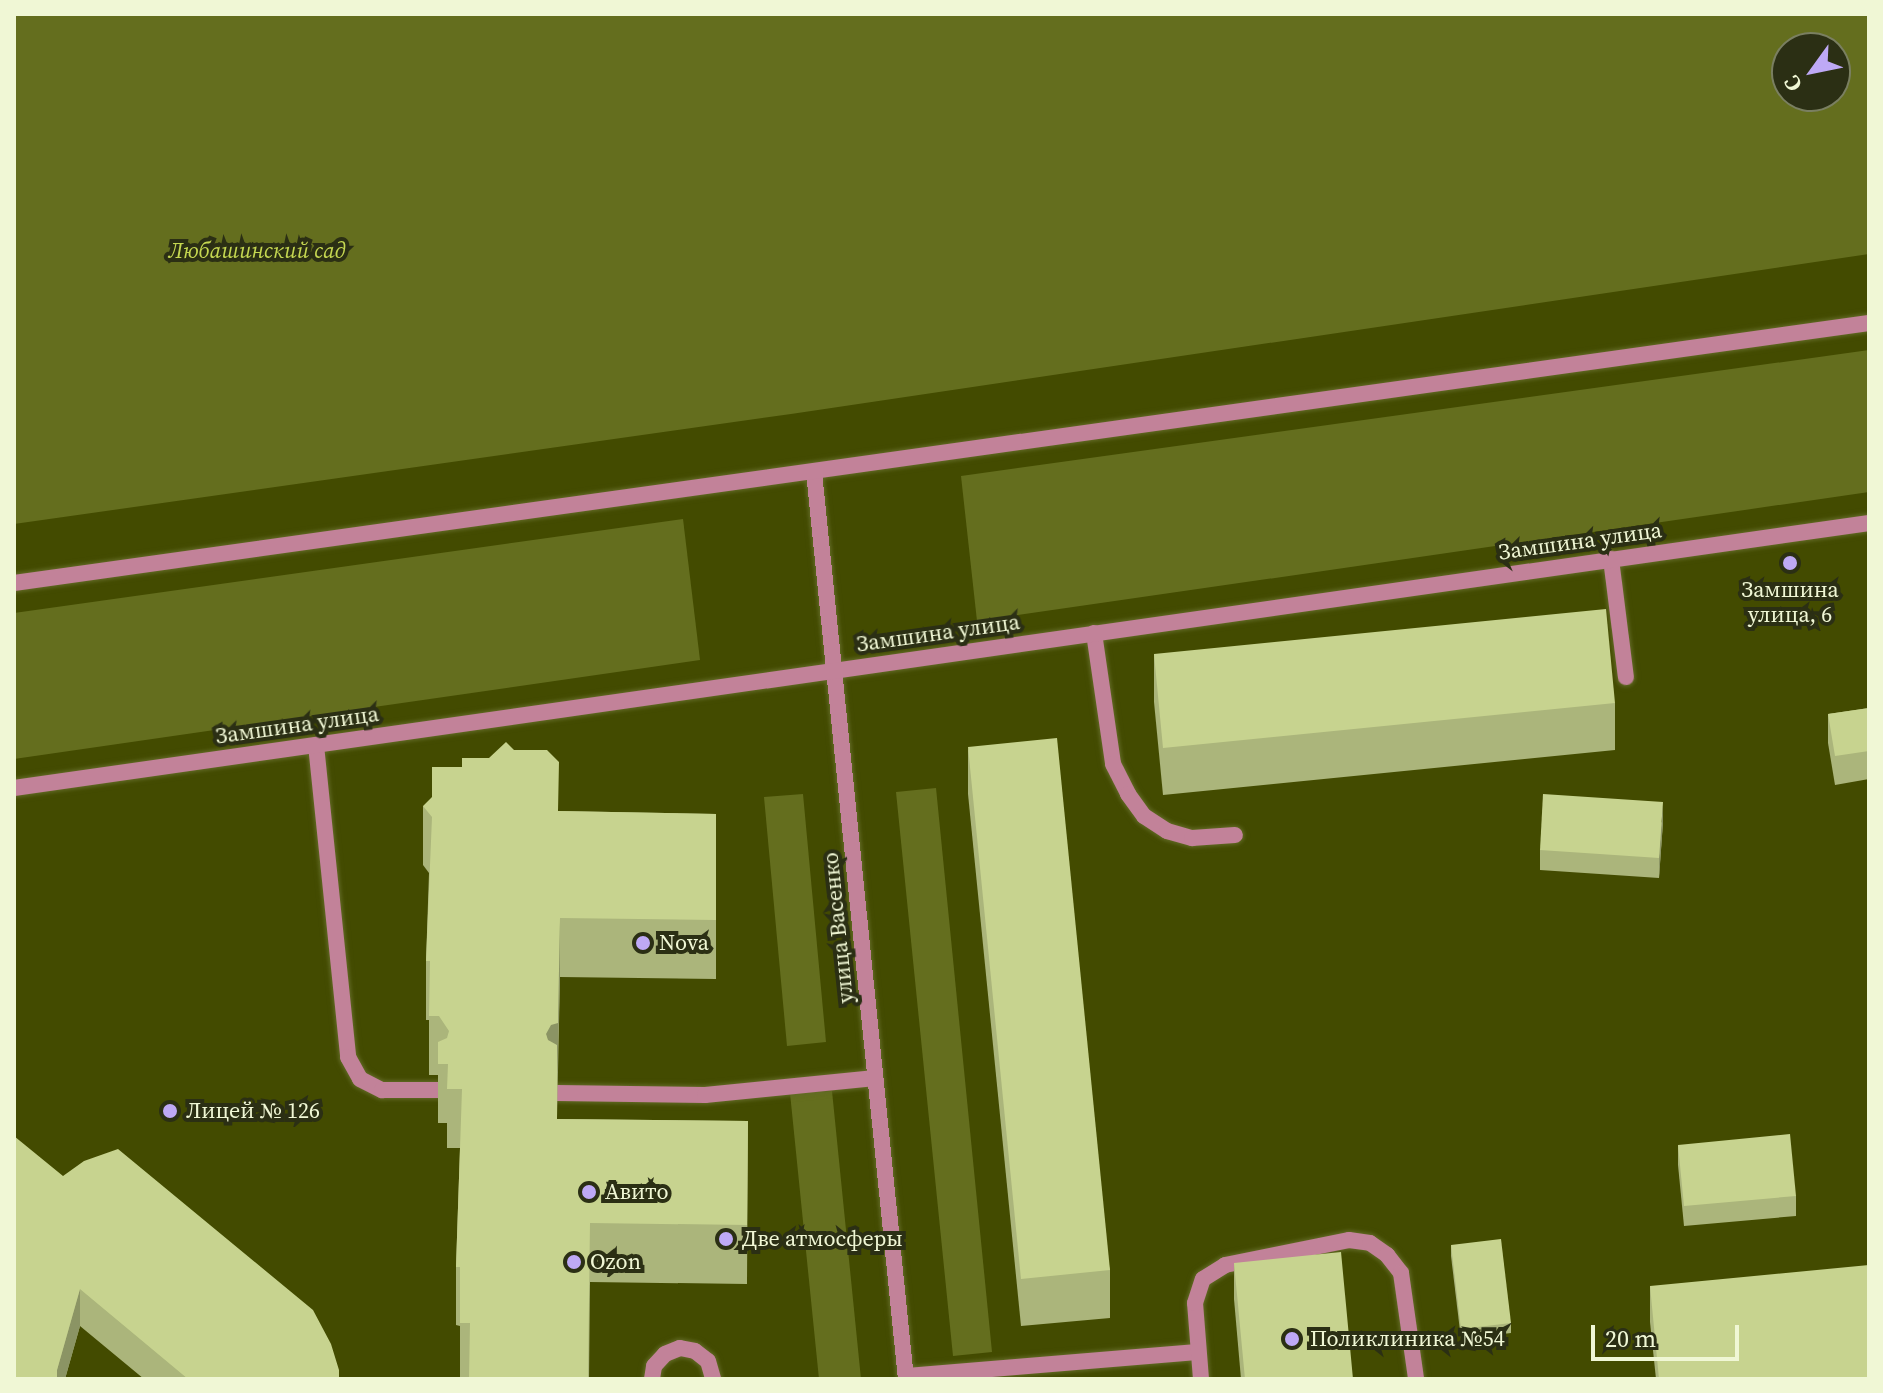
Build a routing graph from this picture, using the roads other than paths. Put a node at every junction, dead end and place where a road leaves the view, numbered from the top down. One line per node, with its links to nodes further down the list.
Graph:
1 (1869, 323): 2 (street)
2 (814, 472): 5 (street); 7 (street, улица Васенко)
3 (1869, 523): 4 (street, Замшина улица)
4 (1611, 559): 6 (street, Замшина улица); 8 (street)
5 (14, 583)
6 (1094, 633): 7 (street, Замшина улица); 11 (street)
7 (834, 670): 9 (street, Замшина улица); 12 (street, улица Васенко)
8 (1626, 677)
9 (316, 745): 10 (street, Замшина улица); 13 (street)
10 (14, 788)
11 (1235, 835)
12 (875, 1078): 14 (street); 16 (street, улица Васенко)
13 (438, 1090)
14 (557, 1093)
15 (1198, 1352): 16 (street); 19 (street); 20 (street)
16 (906, 1378)
17 (652, 1379): 18 (street)
18 (713, 1379)
19 (1201, 1379)
20 (1416, 1379)

